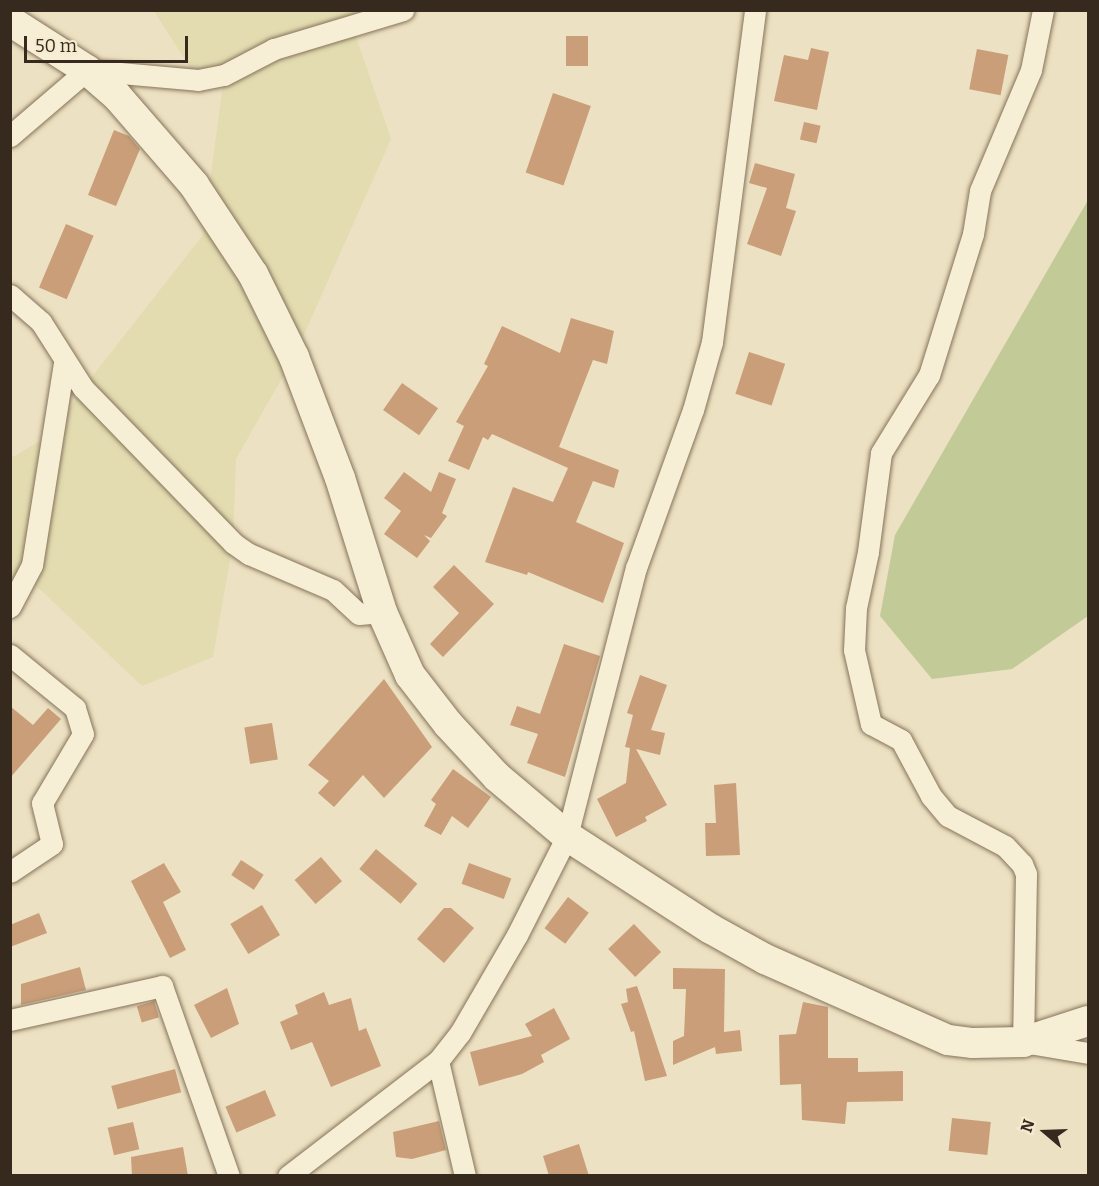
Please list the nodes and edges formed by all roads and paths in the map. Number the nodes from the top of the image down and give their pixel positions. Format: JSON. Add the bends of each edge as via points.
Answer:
{"nodes":[{"id":1,"x":403,"y":10,"type":"edge"},
{"id":2,"x":755,"y":10,"type":"edge"},
{"id":3,"x":1043,"y":10,"type":"edge"},
{"id":4,"x":10,"y":21,"type":"edge"},
{"id":5,"x":87,"y":70,"type":"junction"},
{"id":6,"x":10,"y":136,"type":"edge"},
{"id":7,"x":10,"y":295,"type":"edge"},
{"id":8,"x":64,"y":363,"type":"junction"},
{"id":9,"x":10,"y":608,"type":"edge"},
{"id":10,"x":382,"y":612,"type":"junction"},
{"id":11,"x":10,"y":655,"type":"edge"},
{"id":12,"x":567,"y":836,"type":"junction"},
{"id":13,"x":10,"y":872,"type":"edge"},
{"id":14,"x":10,"y":1020,"type":"edge"},
{"id":15,"x":1089,"y":1021,"type":"edge"},
{"id":16,"x":1023,"y":1042,"type":"junction"},
{"id":17,"x":1089,"y":1053,"type":"edge"},
{"id":18,"x":438,"y":1061,"type":"junction"},
{"id":19,"x":229,"y":1176,"type":"edge"},
{"id":20,"x":288,"y":1176,"type":"edge"},
{"id":21,"x":465,"y":1176,"type":"edge"}],
"edges":[{"from":1,"to":5,"type":"street","via":[[274,49],[224,75],[198,80]]},
{"from":2,"to":12,"type":"street","via":[[712,342],[693,410],[636,568]]},
{"from":3,"to":16,"type":"street","via":[[1031,70],[981,191],[973,234],[929,375],[881,453],[856,608],[854,650],[871,724],[901,740],[931,796],[948,816],[1005,846],[1022,864],[1026,874]]},
{"from":4,"to":5,"type":"street"},
{"from":5,"to":6,"type":"street"},
{"from":5,"to":10,"type":"street","via":[[117,96],[194,185],[253,274],[294,357],[332,456]]},
{"from":7,"to":8,"type":"street","via":[[40,322]]},
{"from":8,"to":9,"type":"street","via":[[32,565]]},
{"from":8,"to":10,"type":"street","via":[[82,388],[234,543],[249,554],[333,590],[359,614]]},
{"from":10,"to":12,"type":"street","via":[[410,675],[448,724],[497,777]]},
{"from":11,"to":13,"type":"street","via":[[75,708],[83,725],[83,734],[40,807],[52,844]]},
{"from":12,"to":16,"type":"street","via":[[711,929],[882,1012],[948,1040]]},
{"from":12,"to":18,"type":"street","via":[[518,935],[460,1033]]},
{"from":14,"to":19,"type":"street","via":[[162,986]]},
{"from":15,"to":16,"type":"street"},
{"from":16,"to":17,"type":"street"},
{"from":18,"to":20,"type":"street"},
{"from":18,"to":21,"type":"street"}]}
